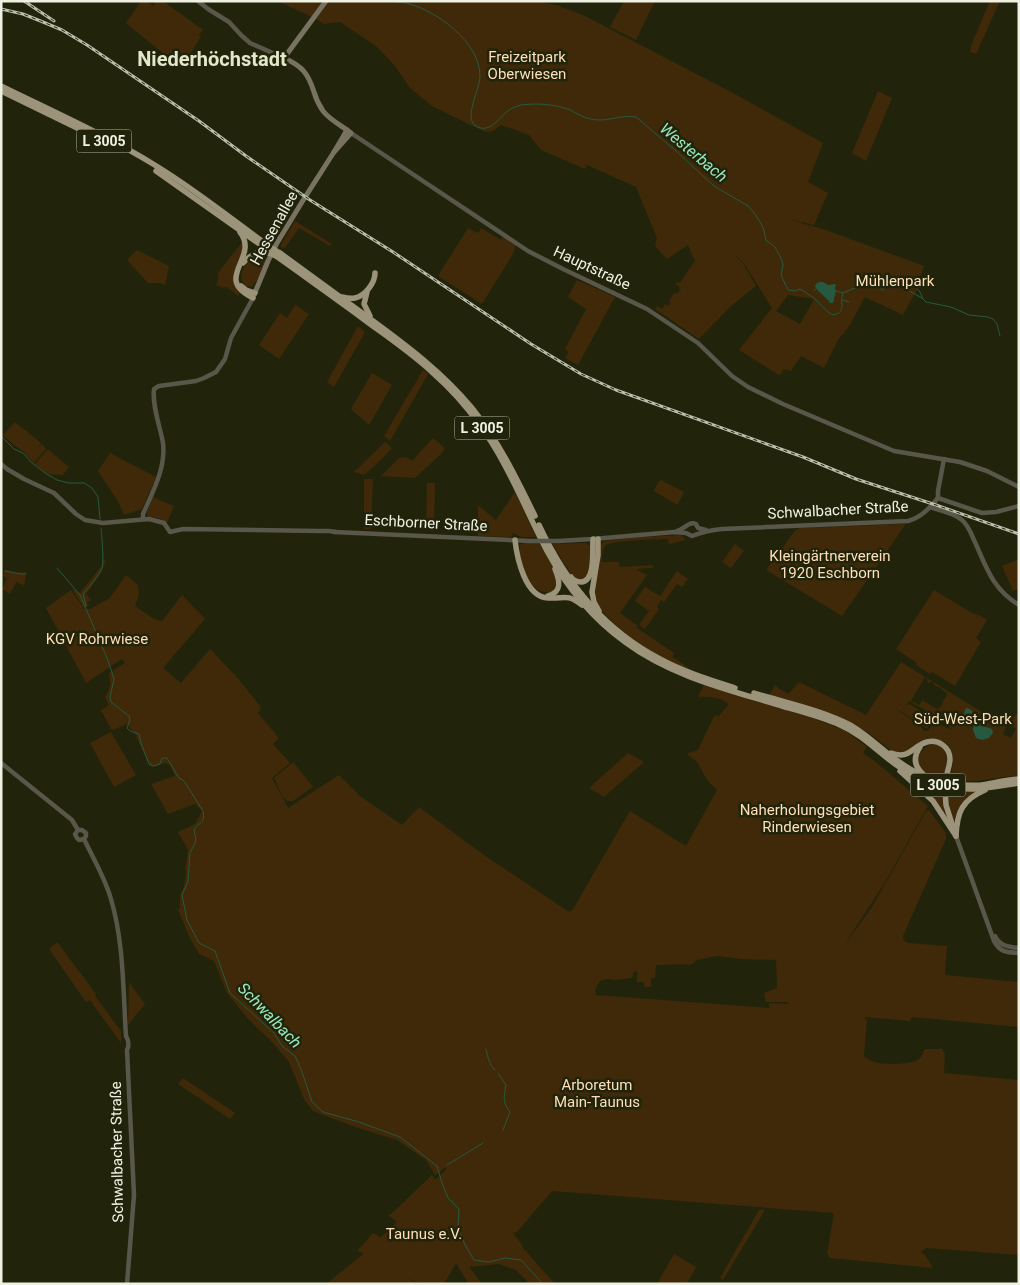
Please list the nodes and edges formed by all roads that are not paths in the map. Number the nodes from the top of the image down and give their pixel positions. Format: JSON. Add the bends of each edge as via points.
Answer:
{"nodes":[{"id":1,"x":198,"y":1,"type":"edge"},
{"id":2,"x":326,"y":1,"type":"edge"},
{"id":3,"x":284,"y":58,"type":"junction"},
{"id":4,"x":1,"y":86,"type":"edge"},
{"id":5,"x":1,"y":91,"type":"edge"},
{"id":6,"x":349,"y":131,"type":"junction"},
{"id":7,"x":236,"y":227,"type":"junction"},
{"id":8,"x":268,"y":250,"type":"junction"},
{"id":9,"x":277,"y":255,"type":"junction"},
{"id":10,"x":375,"y":273,"type":"dead end"},
{"id":11,"x":367,"y":290,"type":"junction"},
{"id":12,"x":254,"y":295,"type":"junction"},
{"id":13,"x":338,"y":295,"type":"junction"},
{"id":14,"x":376,"y":323,"type":"junction"},
{"id":15,"x":944,"y":459,"type":"junction"},
{"id":16,"x":1,"y":464,"type":"edge"},
{"id":17,"x":1019,"y":487,"type":"edge"},
{"id":18,"x":938,"y":498,"type":"junction"},
{"id":19,"x":1019,"y":506,"type":"edge"},
{"id":20,"x":930,"y":507,"type":"junction"},
{"id":21,"x":143,"y":519,"type":"junction"},
{"id":22,"x":686,"y":530,"type":"junction"},
{"id":23,"x":698,"y":531,"type":"junction"},
{"id":24,"x":596,"y":539,"type":"junction"},
{"id":25,"x":516,"y":540,"type":"junction"},
{"id":26,"x":549,"y":554,"type":"junction"},
{"id":27,"x":562,"y":567,"type":"junction"},
{"id":28,"x":537,"y":594,"type":"junction"},
{"id":29,"x":1019,"y":605,"type":"edge"},
{"id":30,"x":591,"y":612,"type":"junction"},
{"id":31,"x":604,"y":620,"type":"junction"},
{"id":32,"x":921,"y":745,"type":"junction"},
{"id":33,"x":884,"y":749,"type":"junction"},
{"id":34,"x":890,"y":760,"type":"junction"},
{"id":35,"x":1,"y":763,"type":"edge"},
{"id":36,"x":928,"y":778,"type":"junction"},
{"id":37,"x":946,"y":778,"type":"dead end"},
{"id":38,"x":1019,"y":779,"type":"edge"},
{"id":39,"x":1019,"y":783,"type":"edge"},
{"id":40,"x":992,"y":787,"type":"junction"},
{"id":41,"x":945,"y":789,"type":"dead end"},
{"id":42,"x":956,"y":836,"type":"junction"},
{"id":43,"x":989,"y":924,"type":"junction"},
{"id":44,"x":1019,"y":948,"type":"edge"},
{"id":45,"x":1019,"y":953,"type":"edge"},
{"id":46,"x":127,"y":1284,"type":"edge"}],
"edges":[{"from":1,"to":3,"type":"street","name":"Hauptstraße","via":[[229,22],[250,43]]},
{"from":2,"to":3,"type":"main road"},
{"from":3,"to":6,"type":"main road","name":"Hauptstraße","via":[[305,71],[322,110]]},
{"from":4,"to":8,"type":"highway","number":"L 3005","via":[[142,158],[187,187]]},
{"from":5,"to":7,"type":"highway","number":"L 3005","via":[[122,150]]},
{"from":6,"to":12,"type":"main road","name":"Hessenallee","via":[[277,243]]},
{"from":6,"to":15,"type":"street","name":"Hauptstraße","via":[[528,251],[648,309],[698,343],[748,387],[894,451]]},
{"from":7,"to":8,"type":"highway","number":"L 3005"},
{"from":7,"to":12,"type":"highway","via":[[246,248],[236,281],[241,290]]},
{"from":8,"to":9,"type":"highway","number":"L 3005","bridge":true},
{"from":8,"to":12,"type":"highway","via":[[251,256],[242,264],[238,275],[242,286]]},
{"from":9,"to":13,"type":"highway","number":"L 3005"},
{"from":9,"to":26,"type":"highway","number":"L 3005","via":[[409,353],[452,392],[497,452]]},
{"from":10,"to":11,"type":"highway"},
{"from":11,"to":13,"type":"highway","via":[[355,298]]},
{"from":11,"to":14,"type":"highway","via":[[364,304]]},
{"from":12,"to":21,"type":"street","name":"Hessenallee","via":[[231,338],[220,368],[204,378],[155,388],[164,461]]},
{"from":13,"to":14,"type":"highway","number":"L 3005"},
{"from":14,"to":27,"type":"highway","number":"L 3005","via":[[437,371],[473,409],[506,458]]},
{"from":15,"to":17,"type":"street","name":"Hauptstraße","via":[[973,466]]},
{"from":15,"to":18,"type":"street"},
{"from":16,"to":21,"type":"street","via":[[54,493],[85,520],[103,523]]},
{"from":18,"to":19,"type":"street","via":[[982,513]]},
{"from":18,"to":20,"type":"street","name":"Schwalbacher Straße"},
{"from":20,"to":23,"type":"street","name":"Schwalbacher Straße","via":[[908,521]]},
{"from":20,"to":29,"type":"street","via":[[958,517],[967,525],[998,588]]},
{"from":21,"to":25,"type":"street","name":"Eschborner Straße","via":[[164,523],[170,532],[179,529],[320,531]]},
{"from":22,"to":23,"type":"street","name":"Schwalbacher Straße","via":[[692,536]]},
{"from":22,"to":23,"type":"street","name":"Schwalbacher Straße","via":[[688,524],[693,523]]},
{"from":22,"to":24,"type":"street","name":"Schwalbacher Straße"},
{"from":24,"to":25,"type":"street","name":"Schwalbacher Straße","bridge":true},
{"from":24,"to":27,"type":"highway","via":[[587,579],[576,582]]},
{"from":24,"to":31,"type":"highway","via":[[598,555],[592,592]]},
{"from":25,"to":28,"type":"highway","via":[[524,577]]},
{"from":26,"to":28,"type":"highway","via":[[559,586],[550,596]]},
{"from":26,"to":30,"type":"highway","number":"L 3005","via":[[571,589]]},
{"from":27,"to":31,"type":"highway","number":"L 3005","via":[[576,589]]},
{"from":28,"to":30,"type":"highway","via":[[548,598],[569,597]]},
{"from":30,"to":34,"type":"highway","number":"L 3005","via":[[624,642],[650,659],[708,683],[831,721],[860,736]]},
{"from":31,"to":33,"type":"highway","number":"L 3005","via":[[642,649],[667,663],[716,682],[832,717],[857,729]]},
{"from":32,"to":33,"type":"highway","via":[[908,754],[899,755]]},
{"from":32,"to":36,"type":"highway","via":[[916,764]]},
{"from":32,"to":37,"type":"highway","via":[[934,741],[946,748],[950,759]]},
{"from":33,"to":36,"type":"highway","number":"L 3005","via":[[908,768]]},
{"from":34,"to":40,"type":"highway","number":"L 3005","via":[[916,777],[943,786],[967,789]]},
{"from":34,"to":42,"type":"highway","via":[[933,801]]},
{"from":35,"to":46,"type":"street","name":"Schwalbacher Straße","via":[[72,820],[78,830],[86,833],[84,839],[114,910],[122,962],[134,1195]]},
{"from":36,"to":38,"type":"highway","number":"L 3005","via":[[967,785]]},
{"from":39,"to":40,"type":"highway","number":"L 3005"},
{"from":40,"to":42,"type":"highway","via":[[971,797],[962,807]]},
{"from":41,"to":42,"type":"highway","via":[[946,805]]},
{"from":42,"to":43,"type":"street"},
{"from":43,"to":44,"type":"street","via":[[1000,943]]},
{"from":43,"to":45,"type":"street","via":[[992,938],[1000,949]]}]}
